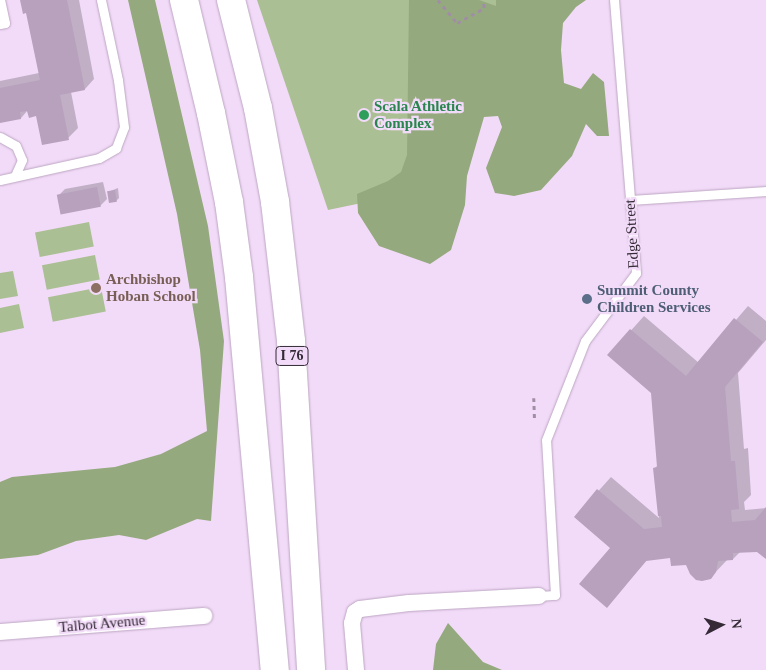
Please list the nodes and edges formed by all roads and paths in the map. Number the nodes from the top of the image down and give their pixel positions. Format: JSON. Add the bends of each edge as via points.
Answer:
{"nodes":[{"id":1,"x":0,"y":0,"type":"edge"},
{"id":2,"x":101,"y":0,"type":"edge"},
{"id":3,"x":184,"y":0,"type":"edge"},
{"id":4,"x":232,"y":0,"type":"edge"},
{"id":5,"x":438,"y":0,"type":"edge"},
{"id":6,"x":483,"y":0,"type":"edge"},
{"id":7,"x":614,"y":0,"type":"edge"},
{"id":8,"x":0,"y":24,"type":"edge"},
{"id":9,"x":0,"y":138,"type":"edge"},
{"id":10,"x":15,"y":176,"type":"junction"},
{"id":11,"x":0,"y":180,"type":"edge"},
{"id":12,"x":766,"y":190,"type":"edge"},
{"id":13,"x":631,"y":200,"type":"junction"},
{"id":14,"x":534,"y":398,"type":"dead end"},
{"id":15,"x":535,"y":421,"type":"dead end"},
{"id":16,"x":261,"y":514,"type":"junction"},
{"id":17,"x":547,"y":596,"type":"joint"},
{"id":18,"x":306,"y":607,"type":"junction"},
{"id":19,"x":204,"y":616,"type":"dead end"},
{"id":20,"x":0,"y":632,"type":"edge"},
{"id":21,"x":262,"y":670,"type":"edge"},
{"id":22,"x":275,"y":670,"type":"edge"},
{"id":23,"x":311,"y":670,"type":"edge"},
{"id":24,"x":316,"y":670,"type":"edge"},
{"id":25,"x":356,"y":670,"type":"edge"}],
"edges":[{"from":1,"to":8,"type":"lane","via":[[5,24]]},
{"from":2,"to":10,"type":"lane","via":[[124,127],[116,148],[99,158]]},
{"from":3,"to":16,"type":"highway","via":[[229,202]]},
{"from":4,"to":18,"type":"highway","number":"I 76","via":[[258,108],[275,202],[291,341]]},
{"from":5,"to":6,"type":"path","via":[[457,22],[484,8]]},
{"from":7,"to":13,"type":"lane","name":"Edge Street"},
{"from":9,"to":10,"type":"lane","via":[[16,146],[22,160]]},
{"from":10,"to":11,"type":"lane"},
{"from":12,"to":13,"type":"lane"},
{"from":13,"to":17,"type":"lane","name":"Edge Street","via":[[636,273],[585,341],[546,440]]},
{"from":14,"to":15,"type":"path"},
{"from":16,"to":21,"type":"highway"},
{"from":16,"to":22,"type":"highway"},
{"from":17,"to":25,"type":"street","via":[[366,606],[356,612],[352,623]]},
{"from":18,"to":23,"type":"highway","number":"I 76"},
{"from":18,"to":24,"type":"highway"},
{"from":19,"to":20,"type":"street","name":"Talbot Avenue"}]}
